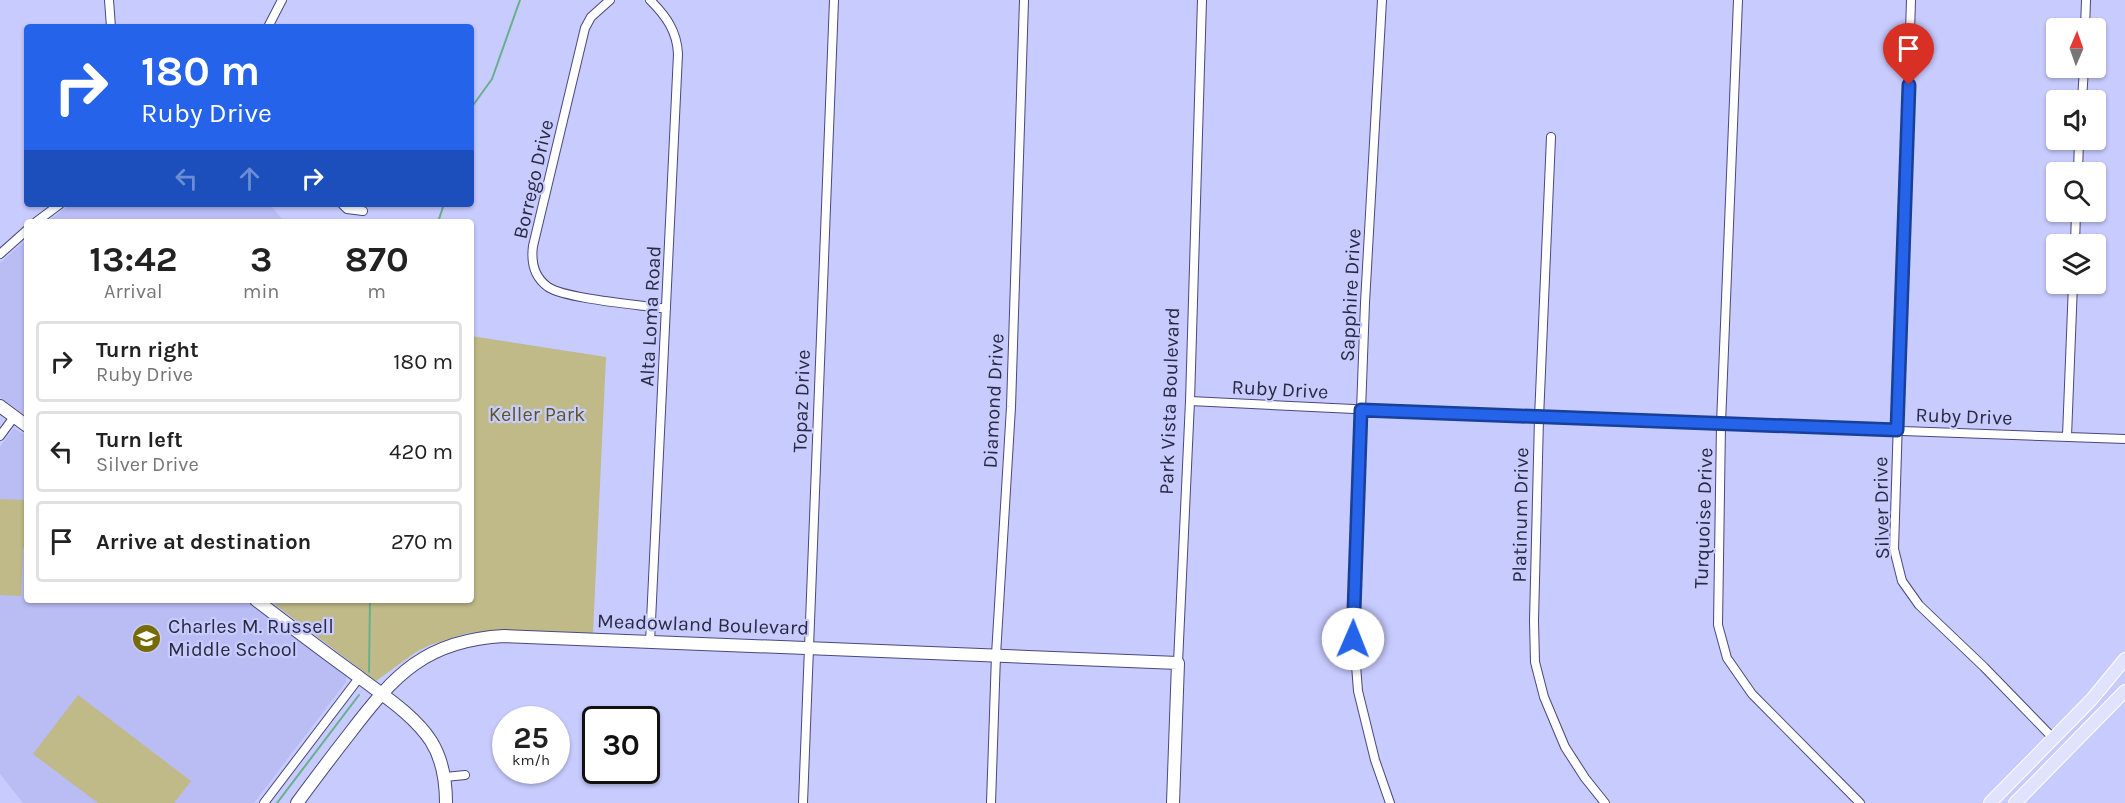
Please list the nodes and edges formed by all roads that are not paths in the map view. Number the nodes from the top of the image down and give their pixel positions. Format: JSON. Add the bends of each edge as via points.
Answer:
{"nodes":[{"id":1,"x":109,"y":0,"type":"edge"},
{"id":2,"x":282,"y":0,"type":"edge"},
{"id":3,"x":610,"y":0,"type":"edge"},
{"id":4,"x":650,"y":0,"type":"edge"},
{"id":5,"x":834,"y":0,"type":"edge"},
{"id":6,"x":1024,"y":0,"type":"edge"},
{"id":7,"x":1202,"y":0,"type":"edge"},
{"id":8,"x":1382,"y":0,"type":"edge"},
{"id":9,"x":1738,"y":0,"type":"edge"},
{"id":10,"x":1911,"y":0,"type":"edge"},
{"id":11,"x":2086,"y":0,"type":"edge"},
{"id":12,"x":2085,"y":18,"type":"edge"},
{"id":13,"x":111,"y":24,"type":"edge"},
{"id":14,"x":270,"y":24,"type":"edge"},
{"id":15,"x":1551,"y":137,"type":"dead end"},
{"id":16,"x":56,"y":207,"type":"edge"},
{"id":17,"x":345,"y":207,"type":"edge"},
{"id":18,"x":363,"y":211,"type":"dead end"},
{"id":19,"x":40,"y":219,"type":"edge"},
{"id":20,"x":24,"y":232,"type":"edge"},
{"id":21,"x":1,"y":249,"type":"edge"},
{"id":22,"x":2073,"y":294,"type":"edge"},
{"id":23,"x":666,"y":309,"type":"junction"},
{"id":24,"x":1190,"y":401,"type":"junction"},
{"id":25,"x":0,"y":406,"type":"edge"},
{"id":26,"x":1361,"y":410,"type":"junction"},
{"id":27,"x":14,"y":417,"type":"junction"},
{"id":28,"x":1539,"y":418,"type":"junction"},
{"id":29,"x":24,"y":424,"type":"edge"},
{"id":30,"x":1721,"y":424,"type":"junction"},
{"id":31,"x":1897,"y":430,"type":"junction"},
{"id":32,"x":0,"y":436,"type":"edge"},
{"id":33,"x":2067,"y":436,"type":"junction"},
{"id":34,"x":2125,"y":439,"type":"edge"},
{"id":35,"x":260,"y":603,"type":"edge"},
{"id":36,"x":650,"y":642,"type":"junction"},
{"id":37,"x":809,"y":648,"type":"junction"},
{"id":38,"x":996,"y":655,"type":"junction"},
{"id":39,"x":2125,"y":659,"type":"edge"},
{"id":40,"x":1178,"y":663,"type":"junction"},
{"id":41,"x":359,"y":678,"type":"junction"},
{"id":42,"x":2125,"y":691,"type":"edge"},
{"id":43,"x":380,"y":693,"type":"junction"},
{"id":44,"x":2077,"y":714,"type":"junction"},
{"id":45,"x":2053,"y":738,"type":"junction"},
{"id":46,"x":2069,"y":749,"type":"junction"},
{"id":47,"x":465,"y":774,"type":"dead end"},
{"id":48,"x":445,"y":777,"type":"junction"},
{"id":49,"x":264,"y":803,"type":"edge"},
{"id":50,"x":297,"y":803,"type":"edge"},
{"id":51,"x":446,"y":803,"type":"edge"},
{"id":52,"x":803,"y":803,"type":"edge"},
{"id":53,"x":991,"y":803,"type":"edge"},
{"id":54,"x":1173,"y":803,"type":"edge"},
{"id":55,"x":1390,"y":803,"type":"edge"},
{"id":56,"x":1605,"y":803,"type":"edge"},
{"id":57,"x":1860,"y":803,"type":"edge"},
{"id":58,"x":1990,"y":803,"type":"edge"},
{"id":59,"x":2015,"y":803,"type":"edge"}],
"edges":[{"from":1,"to":13,"type":"street"},
{"from":2,"to":14,"type":"street"},
{"from":3,"to":23,"type":"street","name":"Borrego Drive","via":[[585,28],[533,246],[533,263],[542,282],[558,292]]},
{"from":4,"to":23,"type":"street","name":"Alta Loma Road","via":[[671,26],[678,44]]},
{"from":5,"to":37,"type":"street","name":"Topaz Drive"},
{"from":6,"to":38,"type":"street","name":"Diamond Drive","via":[[1011,407]]},
{"from":7,"to":24,"type":"street","name":"Park Vista Boulevard"},
{"from":8,"to":26,"type":"street","name":"Sapphire Drive"},
{"from":9,"to":30,"type":"street","name":"Turquoise Drive"},
{"from":10,"to":31,"type":"street","name":"Silver Drive"},
{"from":11,"to":12,"type":"street"},
{"from":15,"to":28,"type":"street","name":"Platinum Drive"},
{"from":16,"to":19,"type":"street"},
{"from":17,"to":18,"type":"street"},
{"from":20,"to":21,"type":"street"},
{"from":22,"to":33,"type":"street"},
{"from":23,"to":36,"type":"street","name":"Alta Loma Road"},
{"from":24,"to":26,"type":"street","name":"Ruby Drive"},
{"from":24,"to":40,"type":"street","name":"Park Vista Boulevard"},
{"from":25,"to":27,"type":"street"},
{"from":26,"to":28,"type":"street","name":"Ruby Drive"},
{"from":26,"to":55,"type":"street","name":"Sapphire Drive","via":[[1353,651],[1364,715]]},
{"from":27,"to":29,"type":"street"},
{"from":27,"to":32,"type":"street"},
{"from":28,"to":30,"type":"street","name":"Ruby Drive"},
{"from":28,"to":56,"type":"street","name":"Platinum Drive","via":[[1534,621],[1537,673],[1565,747]]},
{"from":30,"to":31,"type":"street","name":"Ruby Drive"},
{"from":30,"to":57,"type":"street","name":"Turquoise Drive","via":[[1718,625],[1727,658],[1752,694]]},
{"from":31,"to":33,"type":"street","name":"Ruby Drive"},
{"from":31,"to":45,"type":"street","name":"Silver Drive","via":[[1894,549],[1902,581],[1919,605]]},
{"from":33,"to":34,"type":"street","name":"Ruby Drive"},
{"from":35,"to":41,"type":"street"},
{"from":36,"to":37,"type":"street","name":"Meadowland Boulevard"},
{"from":36,"to":43,"type":"street","name":"Meadowland Boulevard","via":[[504,636],[468,640],[415,663]]},
{"from":37,"to":38,"type":"street","name":"Meadowland Boulevard"},
{"from":37,"to":52,"type":"street","name":"Topaz Drive"},
{"from":38,"to":40,"type":"street","name":"Meadowland Boulevard"},
{"from":38,"to":53,"type":"street","name":"Diamond Drive"},
{"from":39,"to":44,"type":"main road"},
{"from":40,"to":54,"type":"street","name":"Park Vista Boulevard"},
{"from":41,"to":43,"type":"street"},
{"from":41,"to":49,"type":"street"},
{"from":42,"to":46,"type":"main road"},
{"from":43,"to":48,"type":"street","via":[[430,740]]},
{"from":43,"to":50,"type":"street","name":"Meadowland Boulevard"},
{"from":44,"to":45,"type":"main road"},
{"from":44,"to":46,"type":"main road"},
{"from":45,"to":58,"type":"main road"},
{"from":46,"to":59,"type":"main road"},
{"from":47,"to":48,"type":"street"},
{"from":48,"to":51,"type":"street"}]}
